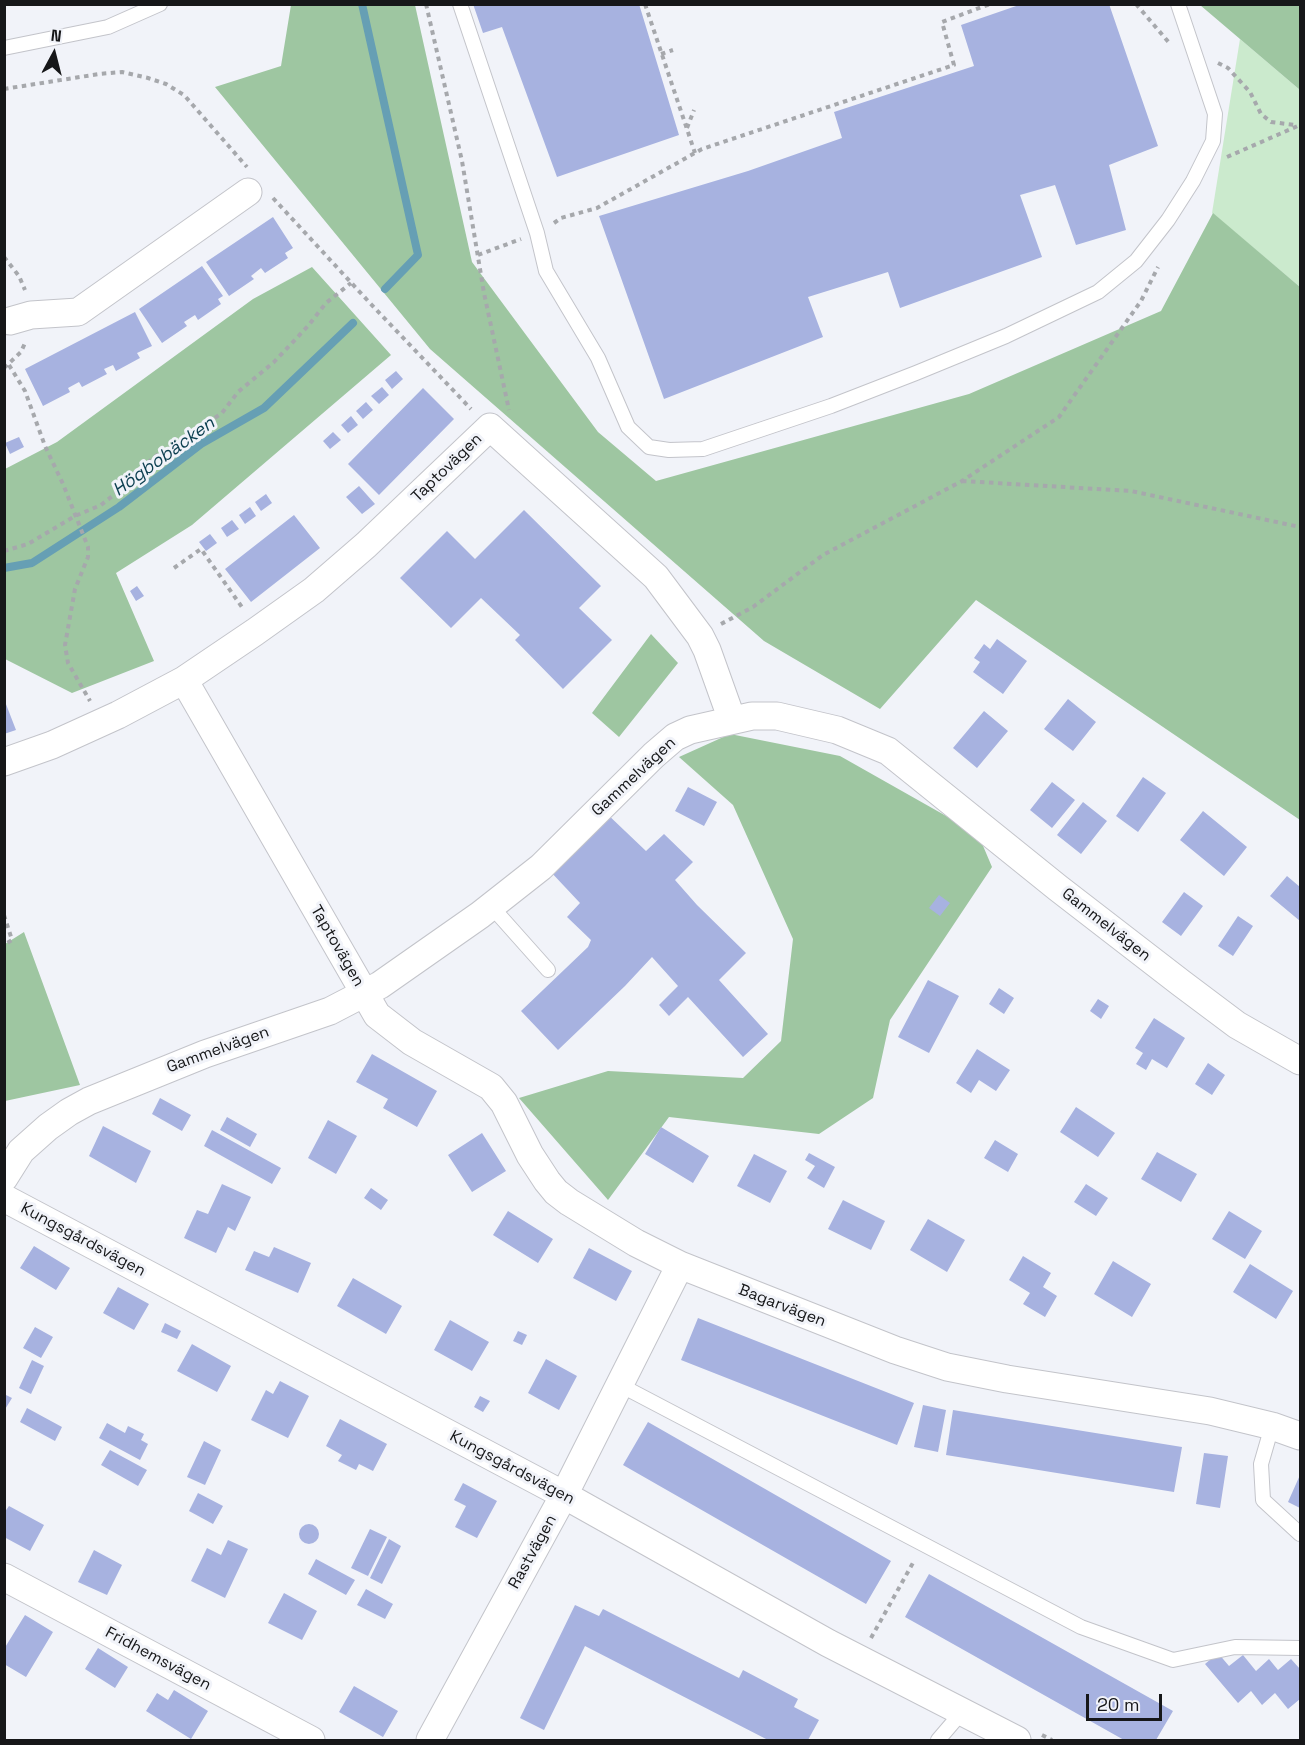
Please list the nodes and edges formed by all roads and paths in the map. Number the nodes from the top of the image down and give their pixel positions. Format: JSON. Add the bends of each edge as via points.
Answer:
{"nodes":[{"id":1,"x":160,"y":4,"type":"edge"},
{"id":2,"x":426,"y":4,"type":"edge"},
{"id":3,"x":460,"y":4,"type":"edge"},
{"id":4,"x":645,"y":4,"type":"edge"},
{"id":5,"x":990,"y":4,"type":"edge"},
{"id":6,"x":1178,"y":4,"type":"edge"},
{"id":7,"x":4,"y":48,"type":"edge"},
{"id":8,"x":674,"y":50,"type":"dead end"},
{"id":9,"x":661,"y":54,"type":"junction"},
{"id":10,"x":4,"y":89,"type":"edge"},
{"id":11,"x":694,"y":110,"type":"dead end"},
{"id":12,"x":1300,"y":125,"type":"edge"},
{"id":13,"x":687,"y":128,"type":"junction"},
{"id":14,"x":695,"y":153,"type":"junction"},
{"id":15,"x":1226,"y":157,"type":"dead end"},
{"id":16,"x":256,"y":185,"type":"junction"},
{"id":17,"x":537,"y":233,"type":"junction"},
{"id":18,"x":478,"y":255,"type":"junction"},
{"id":19,"x":1161,"y":262,"type":"dead end"},
{"id":20,"x":351,"y":283,"type":"junction"},
{"id":21,"x":6,"y":320,"type":"edge"},
{"id":22,"x":4,"y":368,"type":"edge"},
{"id":23,"x":490,"y":428,"type":"junction"},
{"id":24,"x":511,"y":448,"type":"junction"},
{"id":25,"x":962,"y":481,"type":"junction"},
{"id":26,"x":75,"y":516,"type":"junction"},
{"id":27,"x":1300,"y":527,"type":"edge"},
{"id":28,"x":4,"y":551,"type":"edge"},
{"id":29,"x":174,"y":568,"type":"dead end"},
{"id":30,"x":259,"y":630,"type":"junction"},
{"id":31,"x":700,"y":636,"type":"junction"},
{"id":32,"x":183,"y":680,"type":"junction"},
{"id":33,"x":732,"y":720,"type":"junction"},
{"id":34,"x":99,"y":723,"type":"junction"},
{"id":35,"x":4,"y":762,"type":"edge"},
{"id":36,"x":491,"y":906,"type":"junction"},
{"id":37,"x":4,"y":915,"type":"edge"},
{"id":38,"x":4,"y":945,"type":"edge"},
{"id":39,"x":548,"y":970,"type":"dead end"},
{"id":40,"x":365,"y":994,"type":"junction"},
{"id":41,"x":1300,"y":1061,"type":"edge"},
{"id":42,"x":4,"y":1178,"type":"edge"},
{"id":43,"x":4,"y":1198,"type":"edge"},
{"id":44,"x":680,"y":1265,"type":"junction"},
{"id":45,"x":620,"y":1385,"type":"junction"},
{"id":46,"x":1272,"y":1426,"type":"junction"},
{"id":47,"x":1300,"y":1436,"type":"edge"},
{"id":48,"x":564,"y":1496,"type":"junction"},
{"id":49,"x":1300,"y":1534,"type":"edge"},
{"id":50,"x":923,"y":1544,"type":"junction"},
{"id":51,"x":4,"y":1577,"type":"edge"},
{"id":52,"x":868,"y":1643,"type":"dead end"},
{"id":53,"x":1300,"y":1648,"type":"edge"},
{"id":54,"x":962,"y":1712,"type":"junction"},
{"id":55,"x":311,"y":1740,"type":"edge"},
{"id":56,"x":430,"y":1740,"type":"edge"},
{"id":57,"x":938,"y":1740,"type":"edge"},
{"id":58,"x":1017,"y":1740,"type":"edge"}],
"edges":[{"from":1,"to":7,"type":"lane","via":[[108,27]]},
{"from":2,"to":18,"type":"path","via":[[462,161]]},
{"from":3,"to":17,"type":"lane"},
{"from":4,"to":9,"type":"path"},
{"from":5,"to":14,"type":"path","via":[[942,22],[954,65]]},
{"from":6,"to":17,"type":"lane","via":[[1215,114],[1213,141],[1193,182],[1136,261],[1098,292],[1078,302],[916,374],[831,406],[703,448],[649,447],[628,427],[598,358],[546,271]]},
{"from":8,"to":9,"type":"path"},
{"from":9,"to":13,"type":"path"},
{"from":10,"to":16,"type":"path","via":[[122,72],[166,84],[184,95]]},
{"from":11,"to":13,"type":"path"},
{"from":12,"to":15,"type":"path"},
{"from":13,"to":14,"type":"path"},
{"from":14,"to":17,"type":"path","via":[[597,208],[561,218]]},
{"from":16,"to":20,"type":"path"},
{"from":16,"to":21,"type":"street","via":[[78,312]]},
{"from":17,"to":18,"type":"path"},
{"from":18,"to":24,"type":"path","via":[[515,434]]},
{"from":19,"to":25,"type":"path","via":[[1141,301],[1059,417]]},
{"from":20,"to":23,"type":"path"},
{"from":20,"to":26,"type":"path","via":[[326,303],[222,413],[161,452],[101,505]]},
{"from":22,"to":26,"type":"path","via":[[9,365],[25,391]]},
{"from":23,"to":24,"type":"street","name":"Taptovägen"},
{"from":23,"to":30,"type":"street","name":"Taptovägen","via":[[366,545]]},
{"from":24,"to":31,"type":"street","name":"Taptovägen","via":[[656,577]]},
{"from":25,"to":27,"type":"path","via":[[1131,491]]},
{"from":25,"to":31,"type":"path","via":[[823,555],[753,607]]},
{"from":26,"to":28,"type":"path","via":[[28,544]]},
{"from":26,"to":34,"type":"path","via":[[88,557],[75,589],[65,645],[68,663],[87,693]]},
{"from":29,"to":30,"type":"path","via":[[201,549]]},
{"from":30,"to":32,"type":"street","name":"Taptovägen"},
{"from":31,"to":33,"type":"street","name":"Taptovägen"},
{"from":32,"to":34,"type":"street","name":"Taptovägen"},
{"from":32,"to":40,"type":"street","name":"Taptovägen"},
{"from":33,"to":36,"type":"street","name":"Gammelvägen","via":[[675,737],[541,867]]},
{"from":33,"to":41,"type":"street","name":"Gammelvägen","via":[[777,716],[837,730],[888,751],[1181,983],[1237,1025]]},
{"from":34,"to":35,"type":"street","name":"Taptovägen"},
{"from":36,"to":39,"type":"lane"},
{"from":36,"to":40,"type":"street","name":"Gammelvägen"},
{"from":37,"to":38,"type":"path","via":[[12,940]]},
{"from":40,"to":42,"type":"street","name":"Gammelvägen","via":[[330,1011],[205,1054],[89,1101],[48,1126],[21,1151]]},
{"from":40,"to":44,"type":"street","name":"Bagarvägen","via":[[377,1015],[390,1026],[491,1087],[556,1192],[594,1218]]},
{"from":43,"to":48,"type":"street","name":"Kungsgårdsvägen"},
{"from":44,"to":45,"type":"street","name":"Rastvägen"},
{"from":44,"to":46,"type":"street","name":"Bagarvägen","via":[[947,1367],[1210,1411]]},
{"from":45,"to":48,"type":"street","name":"Rastvägen"},
{"from":45,"to":50,"type":"lane"},
{"from":46,"to":47,"type":"street","name":"Bagarvägen"},
{"from":46,"to":49,"type":"lane","via":[[1261,1464],[1263,1500]]},
{"from":48,"to":54,"type":"street","name":"Kungsgårdsvägen","via":[[828,1643]]},
{"from":48,"to":56,"type":"street","name":"Rastvägen"},
{"from":50,"to":52,"type":"path"},
{"from":50,"to":53,"type":"lane","via":[[1081,1627],[1173,1660],[1235,1647]]},
{"from":51,"to":55,"type":"street","name":"Fridhemsvägen"},
{"from":54,"to":57,"type":"lane"},
{"from":54,"to":58,"type":"street","name":"Kungsgårdsvägen"}]}
